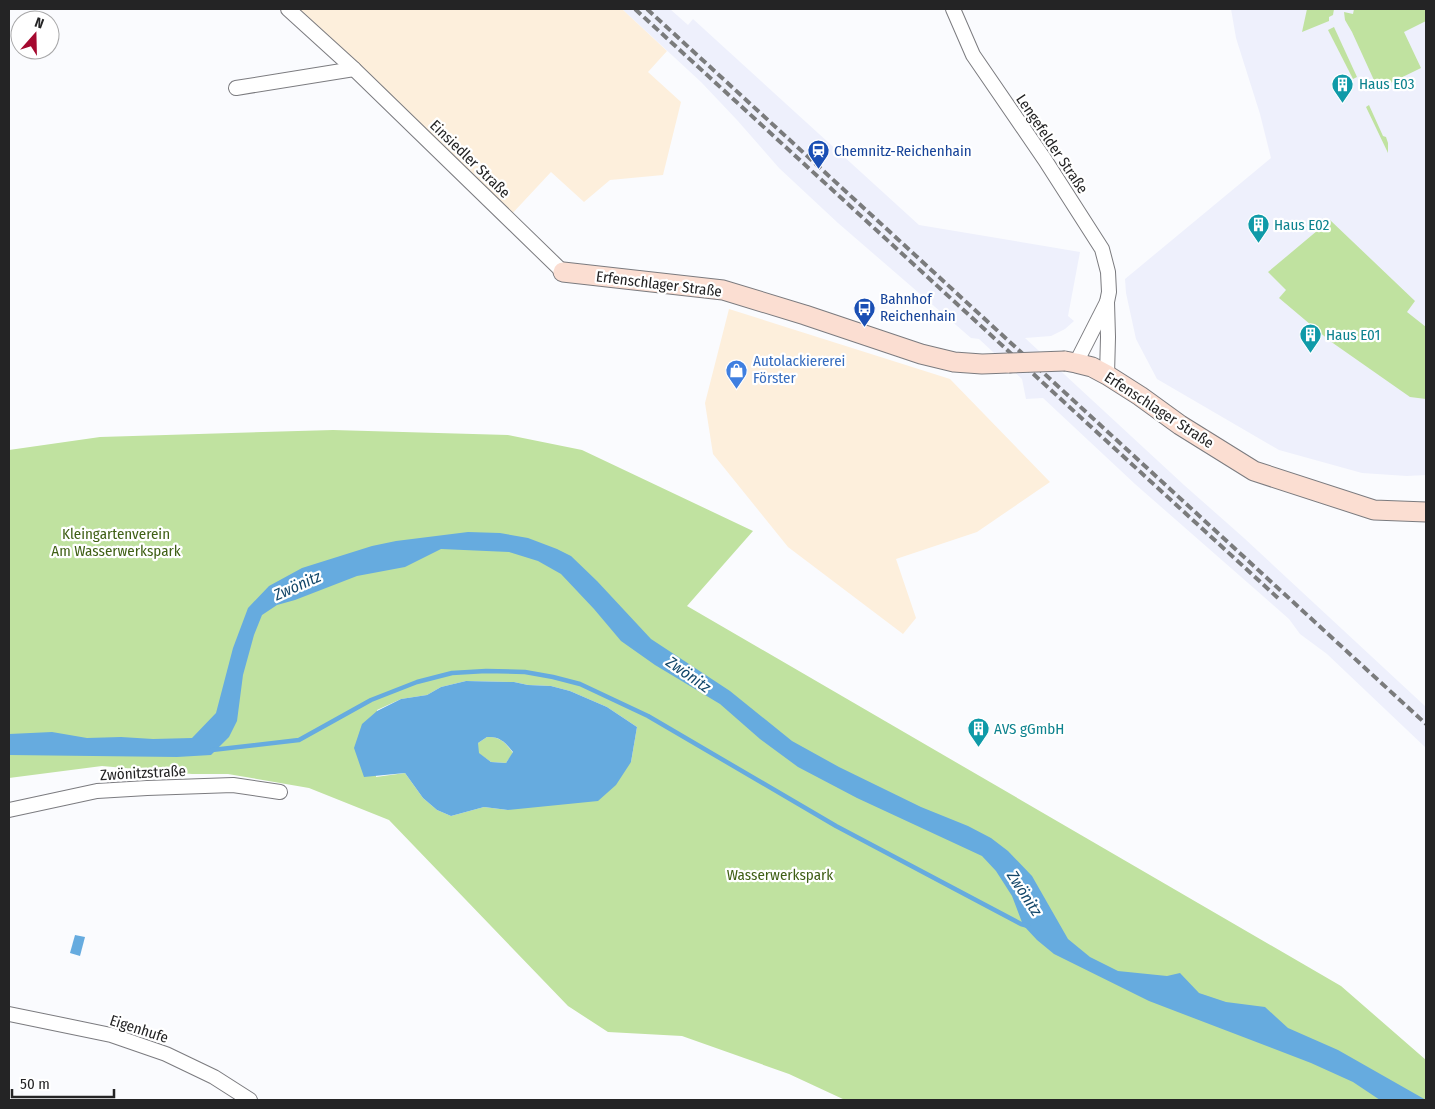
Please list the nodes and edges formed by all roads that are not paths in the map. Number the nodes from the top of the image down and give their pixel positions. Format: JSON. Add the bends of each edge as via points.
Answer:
{"nodes":[{"id":1,"x":288,"y":9,"type":"edge"},
{"id":2,"x":953,"y":9,"type":"edge"},
{"id":3,"x":354,"y":69,"type":"junction"},
{"id":4,"x":236,"y":88,"type":"dead end"},
{"id":5,"x":563,"y":272,"type":"joint"},
{"id":6,"x":1106,"y":302,"type":"junction"},
{"id":7,"x":1070,"y":362,"type":"junction"},
{"id":8,"x":1106,"y":375,"type":"junction"},
{"id":9,"x":1426,"y":512,"type":"edge"},
{"id":10,"x":280,"y":792,"type":"dead end"},
{"id":11,"x":9,"y":810,"type":"edge"},
{"id":12,"x":9,"y":1014,"type":"edge"},
{"id":13,"x":250,"y":1100,"type":"edge"}],
"edges":[{"from":1,"to":3,"type":"street","name":"Einsiedler Straße"},
{"from":2,"to":6,"type":"street","name":"Lengefelder Straße","via":[[973,55],[1102,249],[1108,272]]},
{"from":3,"to":4,"type":"street"},
{"from":3,"to":5,"type":"street","name":"Einsiedler Straße"},
{"from":5,"to":7,"type":"main road","name":"Erfenschlager Straße","bridge":true,"via":[[723,290],[954,362]]},
{"from":6,"to":7,"type":"street","name":"Lengefelder Straße"},
{"from":6,"to":8,"type":"street","name":"Lengefelder Straße"},
{"from":7,"to":8,"type":"main road","name":"Erfenschlager Straße","via":[[1092,367]]},
{"from":8,"to":9,"type":"main road","name":"Erfenschlager Straße","via":[[1254,471],[1374,510]]},
{"from":10,"to":11,"type":"street","name":"Zwönitzstraße","via":[[233,785],[147,788],[97,792]]},
{"from":12,"to":13,"type":"street","name":"Eigenhufe","via":[[111,1035],[166,1054],[214,1077]]}]}
